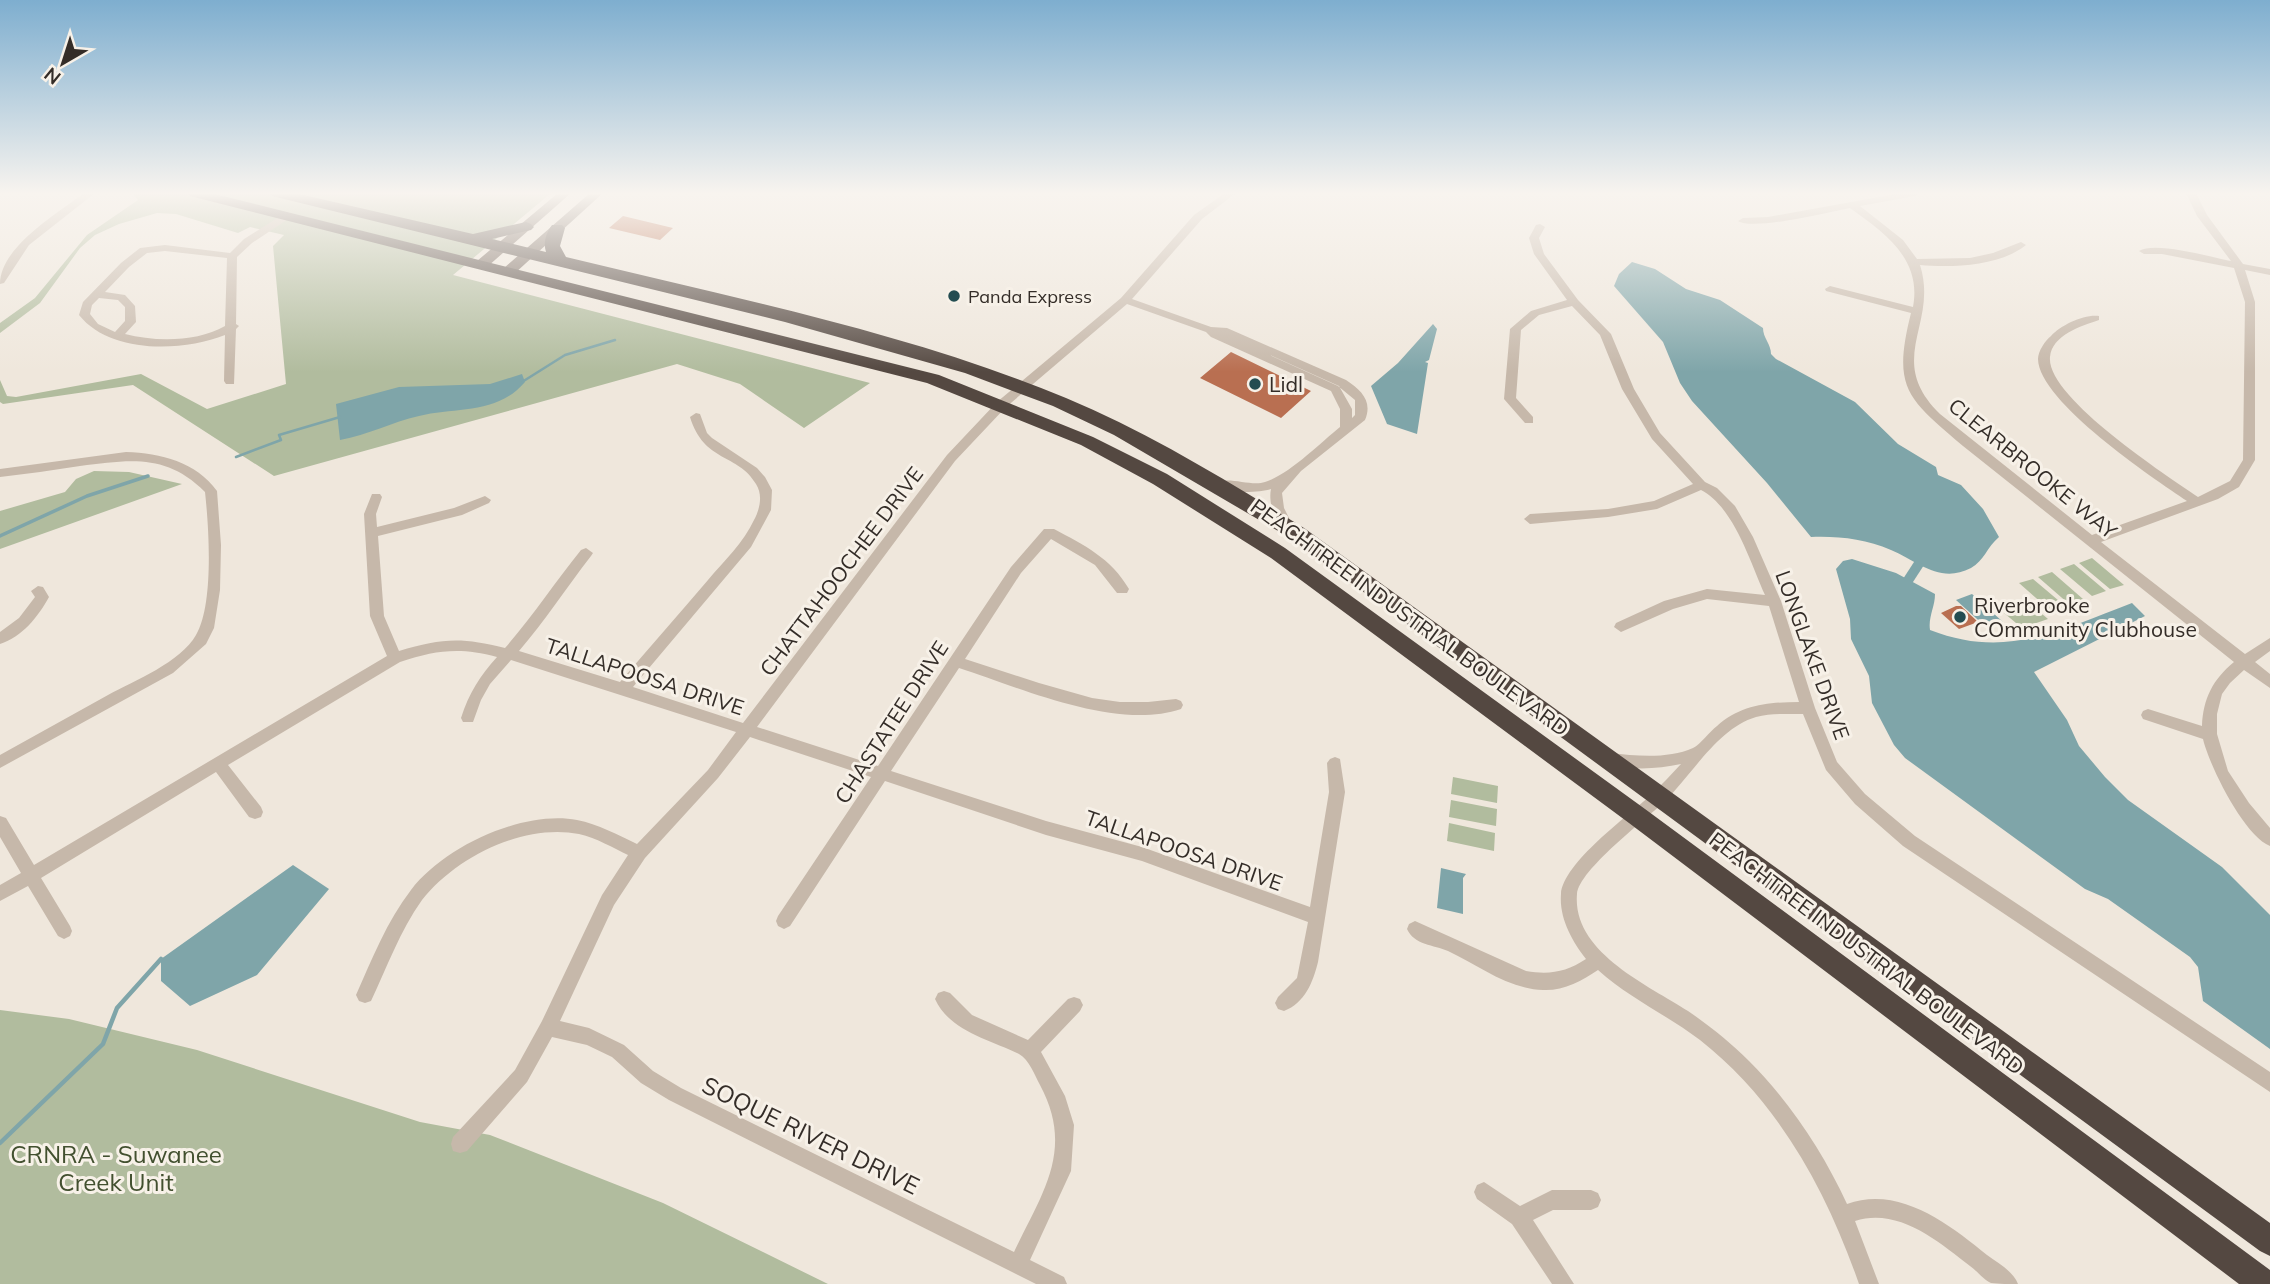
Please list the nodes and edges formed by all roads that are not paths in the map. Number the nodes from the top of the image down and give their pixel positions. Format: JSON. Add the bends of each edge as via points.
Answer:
{"nodes":[{"id":1,"x":18,"y":253,"type":"edge"},
{"id":2,"x":140,"y":253,"type":"edge"},
{"id":3,"x":206,"y":253,"type":"edge"},
{"id":4,"x":235,"y":253,"type":"edge"},
{"id":5,"x":438,"y":253,"type":"edge"},
{"id":6,"x":496,"y":253,"type":"edge"},
{"id":7,"x":528,"y":253,"type":"joint"},
{"id":8,"x":552,"y":253,"type":"edge"},
{"id":9,"x":1166,"y":253,"type":"edge"},
{"id":10,"x":1539,"y":253,"type":"edge"},
{"id":11,"x":1909,"y":253,"type":"edge"},
{"id":12,"x":2002,"y":253,"type":"edge"},
{"id":13,"x":2173,"y":253,"type":"edge"},
{"id":14,"x":2230,"y":253,"type":"edge"},
{"id":15,"x":232,"y":256,"type":"junction"},
{"id":16,"x":561,"y":261,"type":"junction"},
{"id":17,"x":1917,"y":262,"type":"junction"},
{"id":18,"x":482,"y":264,"type":"junction"},
{"id":19,"x":2238,"y":264,"type":"junction"},
{"id":20,"x":509,"y":271,"type":"junction"},
{"id":21,"x":2270,"y":272,"type":"edge"},
{"id":22,"x":0,"y":281,"type":"edge"},
{"id":23,"x":1830,"y":289,"type":"dead end"},
{"id":24,"x":97,"y":294,"type":"junction"},
{"id":25,"x":1570,"y":297,"type":"junction"},
{"id":26,"x":1125,"y":300,"type":"junction"},
{"id":27,"x":1915,"y":311,"type":"junction"},
{"id":28,"x":2095,"y":318,"type":"dead end"},
{"id":29,"x":233,"y":326,"type":"junction"},
{"id":30,"x":117,"y":336,"type":"junction"},
{"id":31,"x":230,"y":381,"type":"dead end"},
{"id":32,"x":1022,"y":387,"type":"junction"},
{"id":33,"x":1002,"y":405,"type":"junction"},
{"id":34,"x":696,"y":417,"type":"dead end"},
{"id":35,"x":1529,"y":420,"type":"dead end"},
{"id":36,"x":1297,"y":468,"type":"junction"},
{"id":37,"x":0,"y":473,"type":"edge"},
{"id":38,"x":1219,"y":485,"type":"junction"},
{"id":39,"x":1701,"y":485,"type":"junction"},
{"id":40,"x":376,"y":497,"type":"dead end"},
{"id":41,"x":485,"y":500,"type":"dead end"},
{"id":42,"x":2197,"y":502,"type":"junction"},
{"id":43,"x":1530,"y":519,"type":"dead end"},
{"id":44,"x":1288,"y":527,"type":"junction"},
{"id":45,"x":370,"y":533,"type":"junction"},
{"id":46,"x":2092,"y":540,"type":"junction"},
{"id":47,"x":586,"y":553,"type":"dead end"},
{"id":48,"x":1122,"y":589,"type":"dead end"},
{"id":49,"x":38,"y":591,"type":"dead end"},
{"id":50,"x":1774,"y":601,"type":"junction"},
{"id":51,"x":1621,"y":626,"type":"dead end"},
{"id":52,"x":0,"y":639,"type":"edge"},
{"id":53,"x":2270,"y":643,"type":"edge"},
{"id":54,"x":509,"y":654,"type":"junction"},
{"id":55,"x":395,"y":658,"type":"junction"},
{"id":56,"x":957,"y":662,"type":"junction"},
{"id":57,"x":2245,"y":664,"type":"junction"},
{"id":58,"x":2270,"y":682,"type":"edge"},
{"id":59,"x":623,"y":689,"type":"junction"},
{"id":60,"x":1176,"y":705,"type":"dead end"},
{"id":61,"x":1808,"y":708,"type":"junction"},
{"id":62,"x":2148,"y":715,"type":"dead end"},
{"id":63,"x":468,"y":719,"type":"dead end"},
{"id":64,"x":746,"y":731,"type":"junction"},
{"id":65,"x":2208,"y":734,"type":"junction"},
{"id":66,"x":1703,"y":752,"type":"junction"},
{"id":67,"x":1610,"y":759,"type":"junction"},
{"id":68,"x":0,"y":762,"type":"edge"},
{"id":69,"x":218,"y":763,"type":"junction"},
{"id":70,"x":1335,"y":763,"type":"dead end"},
{"id":71,"x":883,"y":775,"type":"junction"},
{"id":72,"x":1660,"y":796,"type":"junction"},
{"id":73,"x":255,"y":812,"type":"dead end"},
{"id":74,"x":1637,"y":816,"type":"junction"},
{"id":75,"x":0,"y":823,"type":"edge"},
{"id":76,"x":2270,"y":839,"type":"edge"},
{"id":77,"x":639,"y":853,"type":"junction"},
{"id":78,"x":30,"y":875,"type":"junction"},
{"id":79,"x":0,"y":894,"type":"edge"},
{"id":80,"x":1316,"y":917,"type":"junction"},
{"id":81,"x":785,"y":921,"type":"dead end"},
{"id":82,"x":1415,"y":929,"type":"dead end"},
{"id":83,"x":64,"y":931,"type":"dead end"},
{"id":84,"x":1597,"y":961,"type":"junction"},
{"id":85,"x":365,"y":995,"type":"dead end"},
{"id":86,"x":944,"y":999,"type":"dead end"},
{"id":87,"x":1284,"y":1003,"type":"dead end"},
{"id":88,"x":1074,"y":1005,"type":"dead end"},
{"id":89,"x":548,"y":1027,"type":"junction"},
{"id":90,"x":1030,"y":1049,"type":"junction"},
{"id":91,"x":2270,"y":1083,"type":"edge"},
{"id":92,"x":460,"y":1144,"type":"dead end"},
{"id":93,"x":1484,"y":1192,"type":"dead end"},
{"id":94,"x":1591,"y":1200,"type":"dead end"},
{"id":95,"x":1842,"y":1216,"type":"junction"},
{"id":96,"x":1519,"y":1217,"type":"junction"},
{"id":97,"x":2270,"y":1241,"type":"edge"},
{"id":98,"x":1018,"y":1265,"type":"junction"},
{"id":99,"x":1057,"y":1284,"type":"edge"},
{"id":100,"x":1564,"y":1284,"type":"edge"},
{"id":101,"x":1868,"y":1284,"type":"edge"},
{"id":102,"x":2008,"y":1284,"type":"edge"},
{"id":103,"x":2264,"y":1284,"type":"edge"}],
"edges":[{"from":1,"to":22,"type":"street"},
{"from":2,"to":24,"type":"street"},
{"from":3,"to":15,"type":"street"},
{"from":4,"to":15,"type":"street"},
{"from":5,"to":18,"type":"highway","name":"PEACHTREE INDUSTRIAL BOULEVARD"},
{"from":6,"to":18,"type":"main road"},
{"from":7,"to":16,"type":"highway","name":"PEACHTREE INDUSTRIAL BOULEVARD"},
{"from":7,"to":20,"type":"main road"},
{"from":8,"to":16,"type":"highway"},
{"from":9,"to":26,"type":"street","name":"CHATTAHOOCHEE DRIVE"},
{"from":10,"to":25,"type":"street","name":"LONGLAKE DRIVE"},
{"from":11,"to":17,"type":"street"},
{"from":12,"to":17,"type":"street","via":[[1973,260]]},
{"from":13,"to":19,"type":"street"},
{"from":14,"to":19,"type":"street"},
{"from":15,"to":29,"type":"street"},
{"from":16,"to":32,"type":"highway","name":"PEACHTREE INDUSTRIAL BOULEVARD","via":[[833,328]]},
{"from":17,"to":27,"type":"street","name":"CLEARBROOKE WAY","via":[[1920,298]]},
{"from":18,"to":20,"type":"highway","name":"PEACHTREE INDUSTRIAL BOULEVARD"},
{"from":19,"to":21,"type":"street"},
{"from":19,"to":42,"type":"street","via":[[2250,302],[2249,460],[2235,484]]},
{"from":20,"to":33,"type":"highway","name":"PEACHTREE INDUSTRIAL BOULEVARD","via":[[933,379]]},
{"from":23,"to":27,"type":"street"},
{"from":24,"to":30,"type":"street","via":[[84,315],[88,323]]},
{"from":24,"to":30,"type":"street","via":[[121,297],[130,306],[130,322]]},
{"from":25,"to":35,"type":"street","via":[[1535,313],[1516,329],[1510,399]]},
{"from":25,"to":39,"type":"street","name":"LONGLAKE DRIVE","via":[[1605,334],[1628,389],[1656,436]]},
{"from":26,"to":32,"type":"street","name":"CHATTAHOOCHEE DRIVE"},
{"from":26,"to":36,"type":"street","via":[[1210,330],[1335,390],[1346,409],[1346,428]]},
{"from":27,"to":46,"type":"street","name":"CLEARBROOKE WAY","via":[[1907,364],[1912,387],[1967,443]]},
{"from":28,"to":42,"type":"street","via":[[2066,328],[2047,346],[2043,361],[2049,379],[2087,421]]},
{"from":29,"to":30,"type":"street","via":[[209,337],[167,341]]},
{"from":29,"to":31,"type":"street"},
{"from":32,"to":33,"type":"street","name":"CHATTAHOOCHEE DRIVE"},
{"from":32,"to":38,"type":"highway","name":"PEACHTREE INDUSTRIAL BOULEVARD","via":[[1110,425]]},
{"from":33,"to":64,"type":"street","name":"CHATTAHOOCHEE DRIVE","via":[[951,458]]},
{"from":33,"to":74,"type":"highway","name":"PEACHTREE INDUSTRIAL BOULEVARD","via":[[1160,479],[1278,552]]},
{"from":34,"to":59,"type":"street","via":[[703,436],[716,448],[755,471],[763,483],[767,509],[746,544]]},
{"from":36,"to":38,"type":"street","via":[[1260,488]]},
{"from":36,"to":44,"type":"street","via":[[1276,492]]},
{"from":37,"to":68,"type":"street","via":[[126,456],[180,465],[211,491],[213,586],[209,623],[187,654]]},
{"from":38,"to":44,"type":"highway","name":"PEACHTREE INDUSTRIAL BOULEVARD"},
{"from":39,"to":43,"type":"street","via":[[1657,505]]},
{"from":39,"to":50,"type":"street","name":"LONGLAKE DRIVE","via":[[1730,509]]},
{"from":40,"to":45,"type":"street"},
{"from":41,"to":45,"type":"street","via":[[457,512]]},
{"from":42,"to":46,"type":"street"},
{"from":44,"to":67,"type":"highway","name":"PEACHTREE INDUSTRIAL BOULEVARD"},
{"from":45,"to":55,"type":"street","via":[[377,616]]},
{"from":46,"to":57,"type":"street","name":"CLEARBROOKE WAY"},
{"from":47,"to":54,"type":"street"},
{"from":48,"to":56,"type":"street","name":"CHASTATEE DRIVE","via":[[1099,559],[1049,532],[1003,589]]},
{"from":49,"to":52,"type":"street","via":[[42,597],[37,609]]},
{"from":50,"to":51,"type":"street","via":[[1707,594]]},
{"from":50,"to":61,"type":"street","name":"LONGLAKE DRIVE"},
{"from":53,"to":57,"type":"street"},
{"from":54,"to":55,"type":"street","name":"TALLAPOOSA DRIVE","via":[[451,645]]},
{"from":54,"to":59,"type":"street","name":"TALLAPOOSA DRIVE"},
{"from":54,"to":63,"type":"street","via":[[485,680]]},
{"from":55,"to":69,"type":"street","name":"TALLAPOOSA DRIVE"},
{"from":56,"to":60,"type":"street","via":[[1096,706],[1150,711]]},
{"from":56,"to":71,"type":"street","name":"CHASTATEE DRIVE"},
{"from":57,"to":58,"type":"street","name":"CLEARBROOKE WAY"},
{"from":57,"to":65,"type":"street","via":[[2215,693]]},
{"from":59,"to":64,"type":"street","name":"TALLAPOOSA DRIVE"},
{"from":61,"to":66,"type":"street","via":[[1769,708],[1748,714],[1724,728]]},
{"from":61,"to":91,"type":"street","name":"LONGLAKE DRIVE","via":[[1831,766],[1860,799],[1909,841]]},
{"from":62,"to":65,"type":"street"},
{"from":64,"to":71,"type":"street","name":"TALLAPOOSA DRIVE"},
{"from":64,"to":77,"type":"street","name":"CHATTAHOOCHEE DRIVE","via":[[713,774]]},
{"from":65,"to":76,"type":"street","via":[[2219,769]]},
{"from":66,"to":67,"type":"street","via":[[1644,764]]},
{"from":66,"to":72,"type":"street"},
{"from":67,"to":72,"type":"highway","name":"PEACHTREE INDUSTRIAL BOULEVARD"},
{"from":69,"to":73,"type":"street"},
{"from":69,"to":78,"type":"street","name":"TALLAPOOSA DRIVE"},
{"from":70,"to":80,"type":"street","via":[[1337,792]]},
{"from":71,"to":80,"type":"street","name":"TALLAPOOSA DRIVE","via":[[1142,854]]},
{"from":71,"to":81,"type":"street","name":"CHASTATEE DRIVE"},
{"from":72,"to":74,"type":"street"},
{"from":72,"to":97,"type":"highway","name":"PEACHTREE INDUSTRIAL BOULEVARD"},
{"from":74,"to":84,"type":"street","via":[[1573,878],[1569,892],[1572,915]]},
{"from":74,"to":103,"type":"highway","name":"PEACHTREE INDUSTRIAL BOULEVARD"},
{"from":75,"to":78,"type":"street"},
{"from":77,"to":85,"type":"street","via":[[599,833],[570,826],[543,826],[483,844],[427,885],[405,911]]},
{"from":77,"to":89,"type":"street","name":"CHATTAHOOCHEE DRIVE","via":[[608,900]]},
{"from":78,"to":79,"type":"street","name":"TALLAPOOSA DRIVE"},
{"from":78,"to":83,"type":"street"},
{"from":80,"to":87,"type":"street","via":[[1304,983]]},
{"from":82,"to":84,"type":"street","via":[[1427,939],[1542,983],[1581,975]]},
{"from":84,"to":95,"type":"street","via":[[1698,1028],[1757,1082],[1828,1180]]},
{"from":86,"to":90,"type":"street","via":[[966,1021]]},
{"from":88,"to":90,"type":"street"},
{"from":89,"to":92,"type":"street","name":"CHATTAHOOCHEE DRIVE","via":[[521,1076]]},
{"from":89,"to":98,"type":"street","name":"SOQUE RIVER DRIVE","via":[[589,1037],[618,1051],[675,1094]]},
{"from":90,"to":98,"type":"street","via":[[1059,1102],[1065,1148],[1062,1171]]},
{"from":93,"to":96,"type":"street"},
{"from":94,"to":96,"type":"street","via":[[1552,1200]]},
{"from":95,"to":101,"type":"street"},
{"from":95,"to":102,"type":"street","via":[[1869,1208],[1920,1220]]},
{"from":96,"to":100,"type":"street"},
{"from":98,"to":99,"type":"street","name":"SOQUE RIVER DRIVE"}]}
